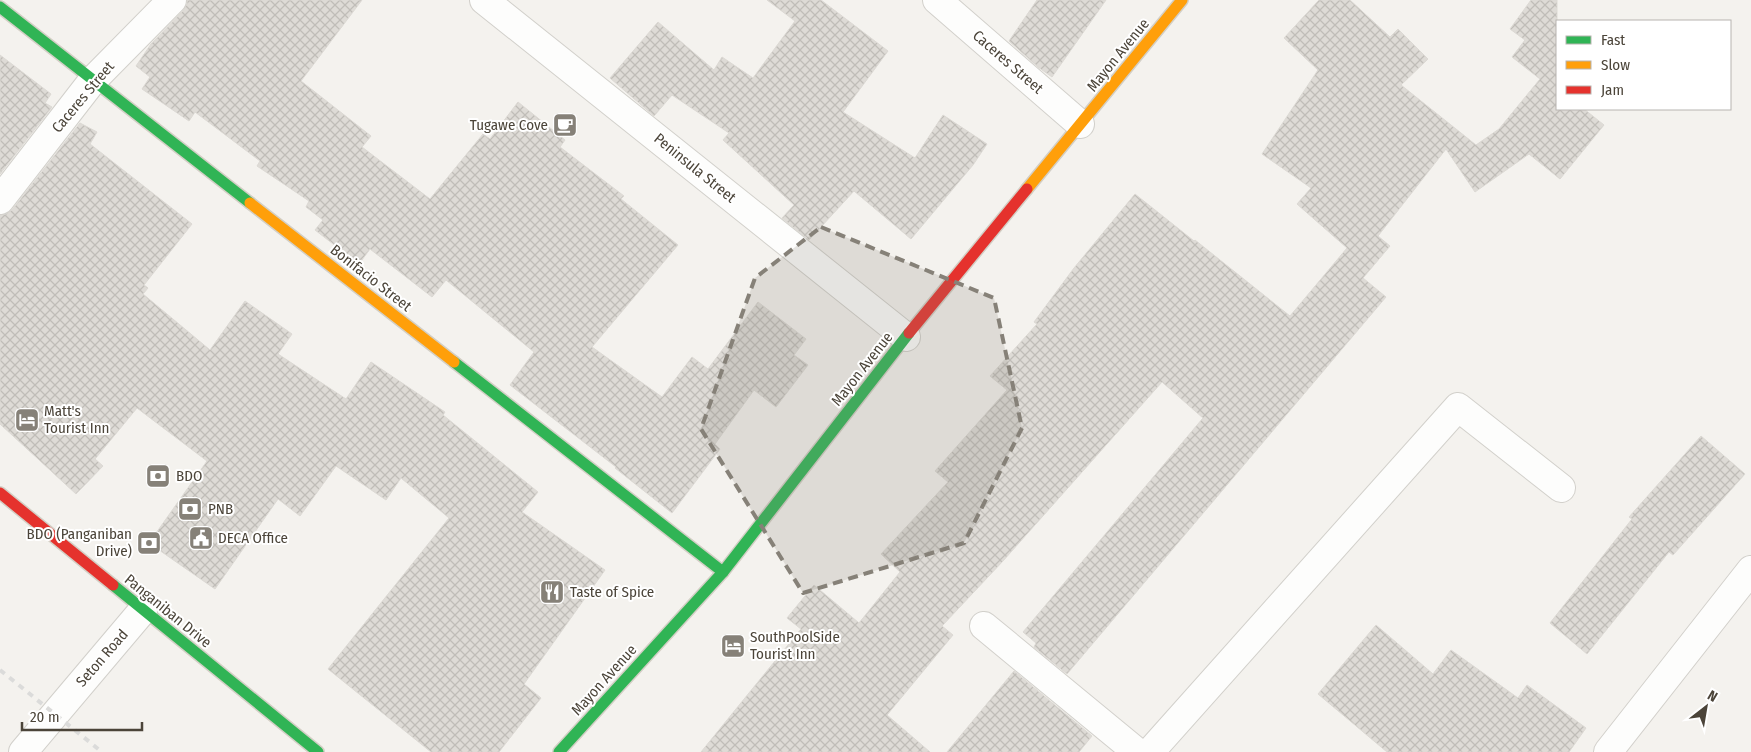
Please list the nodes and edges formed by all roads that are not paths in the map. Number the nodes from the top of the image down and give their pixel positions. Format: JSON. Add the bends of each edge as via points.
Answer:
{"nodes":[{"id":1,"x":172,"y":0,"type":"edge"},
{"id":2,"x":484,"y":0,"type":"edge"},
{"id":3,"x":937,"y":0,"type":"edge"},
{"id":4,"x":1182,"y":0,"type":"edge"},
{"id":5,"x":0,"y":7,"type":"edge"},
{"id":6,"x":93,"y":80,"type":"junction"},
{"id":7,"x":1080,"y":124,"type":"junction"},
{"id":8,"x":0,"y":200,"type":"edge"},
{"id":9,"x":906,"y":337,"type":"junction"},
{"id":10,"x":1561,"y":488,"type":"dead end"},
{"id":11,"x":0,"y":493,"type":"edge"},
{"id":12,"x":1751,"y":570,"type":"edge"},
{"id":13,"x":723,"y":572,"type":"junction"},
{"id":14,"x":143,"y":610,"type":"junction"},
{"id":15,"x":984,"y":626,"type":"dead end"},
{"id":16,"x":23,"y":752,"type":"edge"},
{"id":17,"x":318,"y":752,"type":"edge"},
{"id":18,"x":559,"y":752,"type":"edge"},
{"id":19,"x":1137,"y":752,"type":"edge"},
{"id":20,"x":1150,"y":752,"type":"edge"},
{"id":21,"x":1608,"y":752,"type":"edge"}],
"edges":[{"from":1,"to":6,"type":"street","name":"Caceres Street"},
{"from":2,"to":9,"type":"street","name":"Peninsula Street"},
{"from":3,"to":7,"type":"street","name":"Caceres Street"},
{"from":4,"to":7,"type":"street","name":"Mayon Avenue"},
{"from":5,"to":6,"type":"street","name":"Bonifacio Street"},
{"from":6,"to":8,"type":"street","name":"Caceres Street"},
{"from":6,"to":13,"type":"street","name":"Bonifacio Street"},
{"from":7,"to":9,"type":"street","name":"Mayon Avenue"},
{"from":9,"to":13,"type":"street","name":"Mayon Avenue"},
{"from":10,"to":20,"type":"street","via":[[1458,407]]},
{"from":11,"to":14,"type":"street","name":"Panganiban Drive"},
{"from":12,"to":21,"type":"street"},
{"from":13,"to":18,"type":"street","name":"Mayon Avenue"},
{"from":14,"to":16,"type":"street","name":"Seton Road"},
{"from":14,"to":17,"type":"street","name":"Panganiban Drive"},
{"from":15,"to":19,"type":"street"}]}
